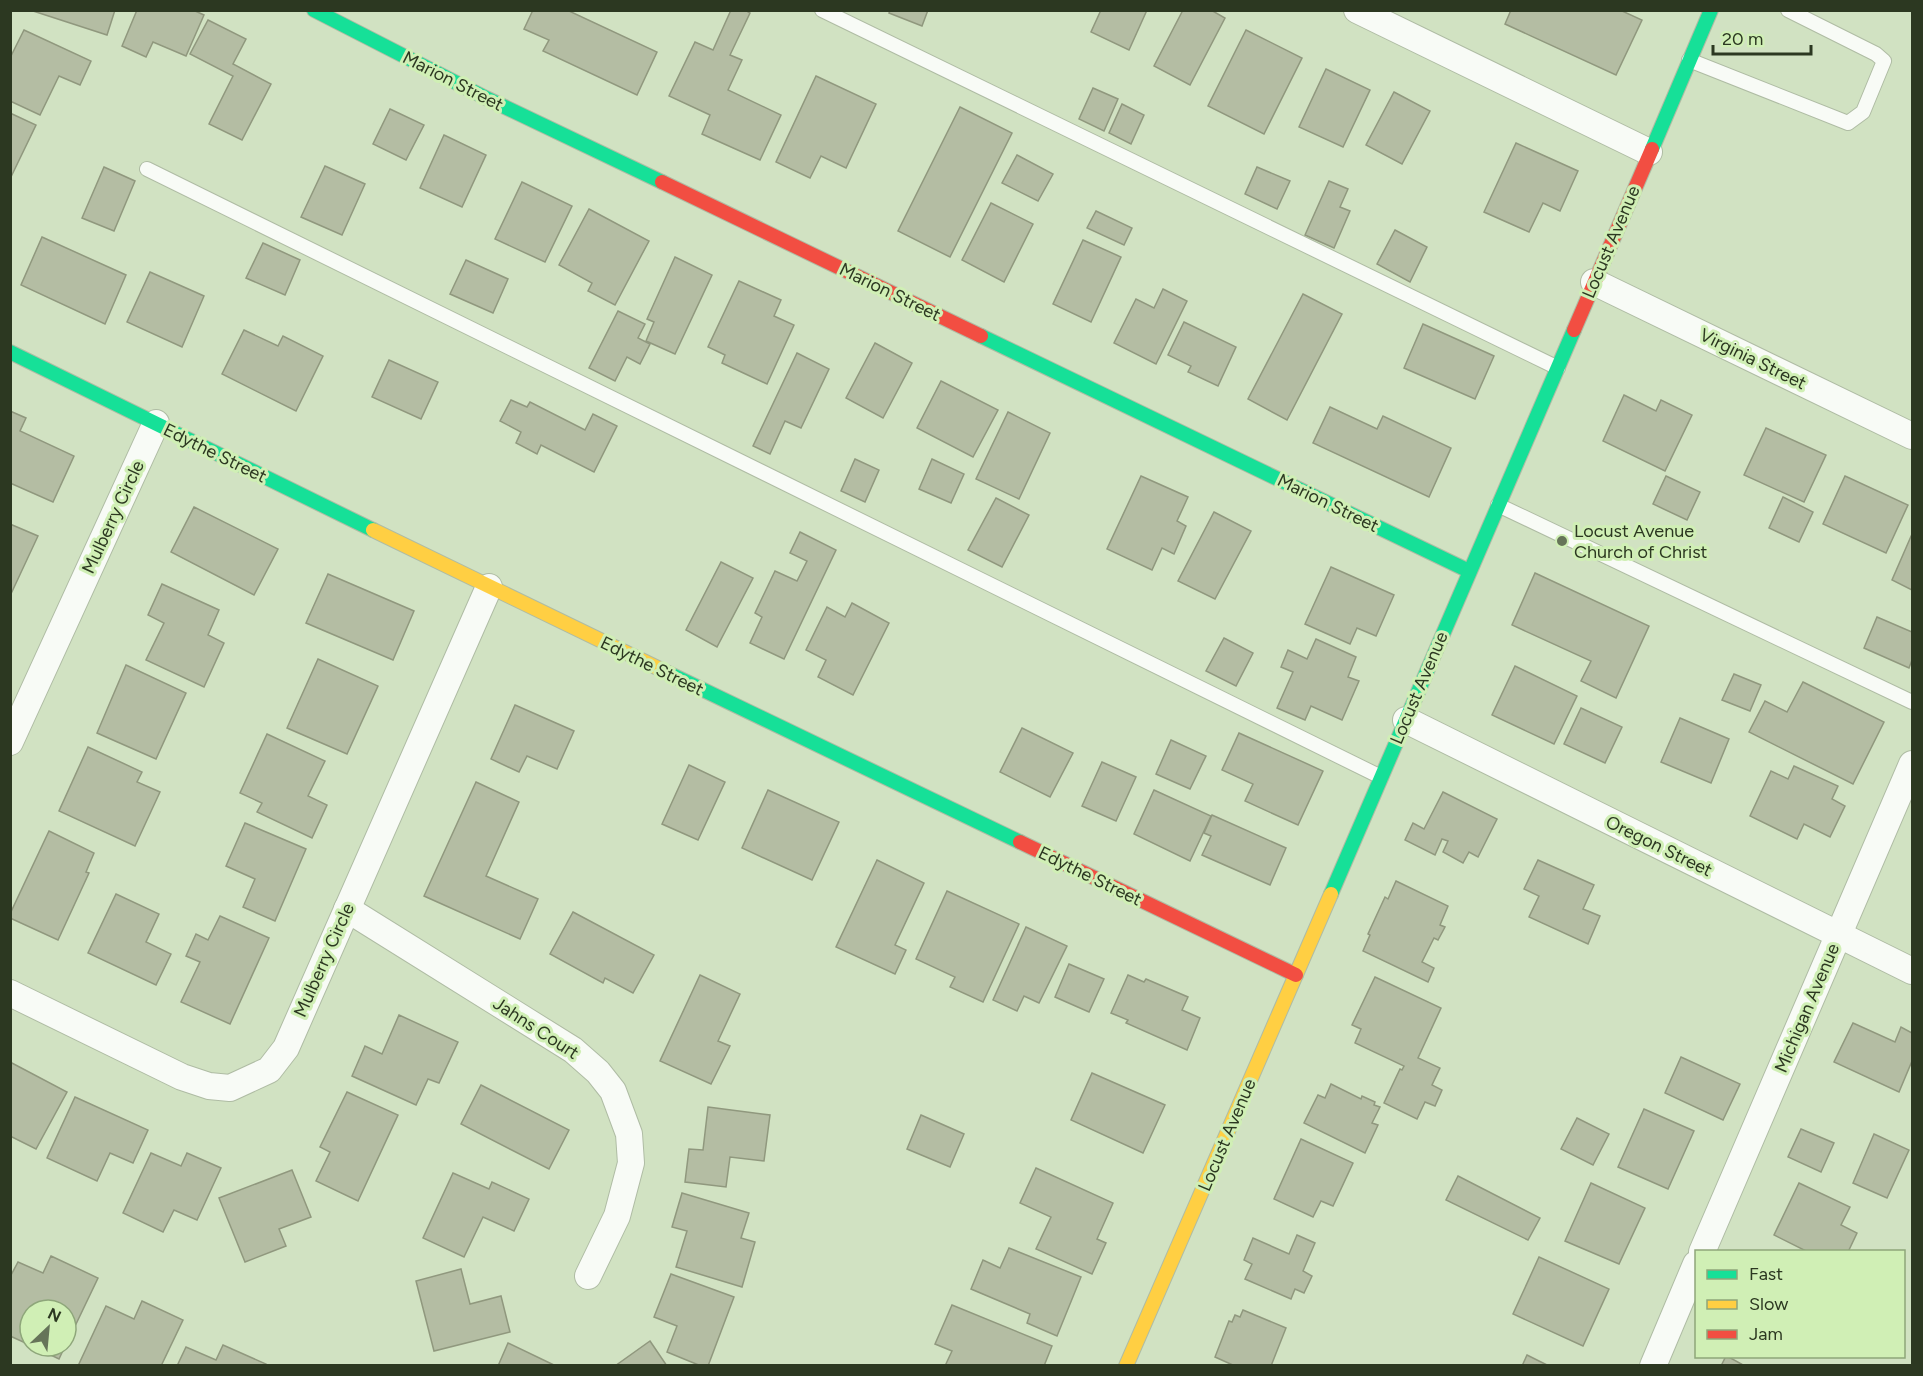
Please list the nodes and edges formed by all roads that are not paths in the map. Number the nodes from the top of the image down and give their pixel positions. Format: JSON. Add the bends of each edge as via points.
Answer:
{"nodes":[{"id":1,"x":314,"y":10,"type":"edge"},
{"id":2,"x":822,"y":10,"type":"edge"},
{"id":3,"x":1357,"y":10,"type":"edge"},
{"id":4,"x":1711,"y":10,"type":"edge"},
{"id":5,"x":1788,"y":10,"type":"edge"},
{"id":6,"x":1689,"y":60,"type":"junction"},
{"id":7,"x":1649,"y":152,"type":"junction"},
{"id":8,"x":147,"y":169,"type":"dead end"},
{"id":9,"x":1594,"y":282,"type":"junction"},
{"id":10,"x":10,"y":352,"type":"edge"},
{"id":11,"x":1558,"y":368,"type":"junction"},
{"id":12,"x":156,"y":423,"type":"junction"},
{"id":13,"x":1912,"y":436,"type":"edge"},
{"id":14,"x":1498,"y":505,"type":"junction"},
{"id":15,"x":1468,"y":571,"type":"junction"},
{"id":16,"x":489,"y":587,"type":"junction"},
{"id":17,"x":1912,"y":702,"type":"edge"},
{"id":18,"x":1406,"y":720,"type":"junction"},
{"id":19,"x":10,"y":742,"type":"edge"},
{"id":20,"x":1912,"y":764,"type":"edge"},
{"id":21,"x":1381,"y":777,"type":"junction"},
{"id":22,"x":346,"y":909,"type":"junction"},
{"id":23,"x":1839,"y":935,"type":"junction"},
{"id":24,"x":1912,"y":971,"type":"edge"},
{"id":25,"x":1296,"y":975,"type":"junction"},
{"id":26,"x":10,"y":993,"type":"edge"},
{"id":27,"x":1702,"y":1250,"type":"edge"},
{"id":28,"x":1695,"y":1266,"type":"edge"},
{"id":29,"x":588,"y":1276,"type":"dead end"},
{"id":30,"x":1126,"y":1365,"type":"edge"},
{"id":31,"x":1653,"y":1365,"type":"edge"}],
"edges":[{"from":1,"to":15,"type":"street","name":"Marion Street","via":[[507,108]]},
{"from":2,"to":11,"type":"lane"},
{"from":3,"to":7,"type":"street"},
{"from":4,"to":6,"type":"street","name":"Locust Avenue"},
{"from":5,"to":6,"type":"lane","via":[[1876,54],[1884,62],[1863,112],[1848,123]]},
{"from":6,"to":7,"type":"street","name":"Locust Avenue"},
{"from":7,"to":9,"type":"street","name":"Locust Avenue"},
{"from":8,"to":21,"type":"lane"},
{"from":9,"to":11,"type":"street","name":"Locust Avenue"},
{"from":9,"to":13,"type":"street","name":"Virginia Street"},
{"from":10,"to":12,"type":"street","name":"Edythe Street"},
{"from":11,"to":14,"type":"street","name":"Locust Avenue"},
{"from":12,"to":16,"type":"street","name":"Edythe Street"},
{"from":12,"to":19,"type":"street","name":"Mulberry Circle"},
{"from":14,"to":15,"type":"street","name":"Locust Avenue"},
{"from":14,"to":17,"type":"lane"},
{"from":15,"to":18,"type":"street","name":"Locust Avenue"},
{"from":16,"to":22,"type":"street","name":"Mulberry Circle"},
{"from":16,"to":25,"type":"street","name":"Edythe Street"},
{"from":18,"to":21,"type":"street","name":"Locust Avenue"},
{"from":18,"to":23,"type":"street","name":"Oregon Street"},
{"from":20,"to":23,"type":"street","name":"Michigan Avenue"},
{"from":21,"to":25,"type":"street","name":"Locust Avenue"},
{"from":22,"to":26,"type":"street","name":"Mulberry Circle","via":[[286,1048],[268,1070],[230,1088],[182,1077]]},
{"from":22,"to":29,"type":"street","name":"Jahns Court","via":[[573,1050],[613,1091],[629,1134],[631,1163],[617,1216]]},
{"from":23,"to":24,"type":"street","name":"Oregon Street"},
{"from":23,"to":27,"type":"street","name":"Michigan Avenue"},
{"from":25,"to":30,"type":"street","name":"Locust Avenue"},
{"from":28,"to":31,"type":"street"}]}
